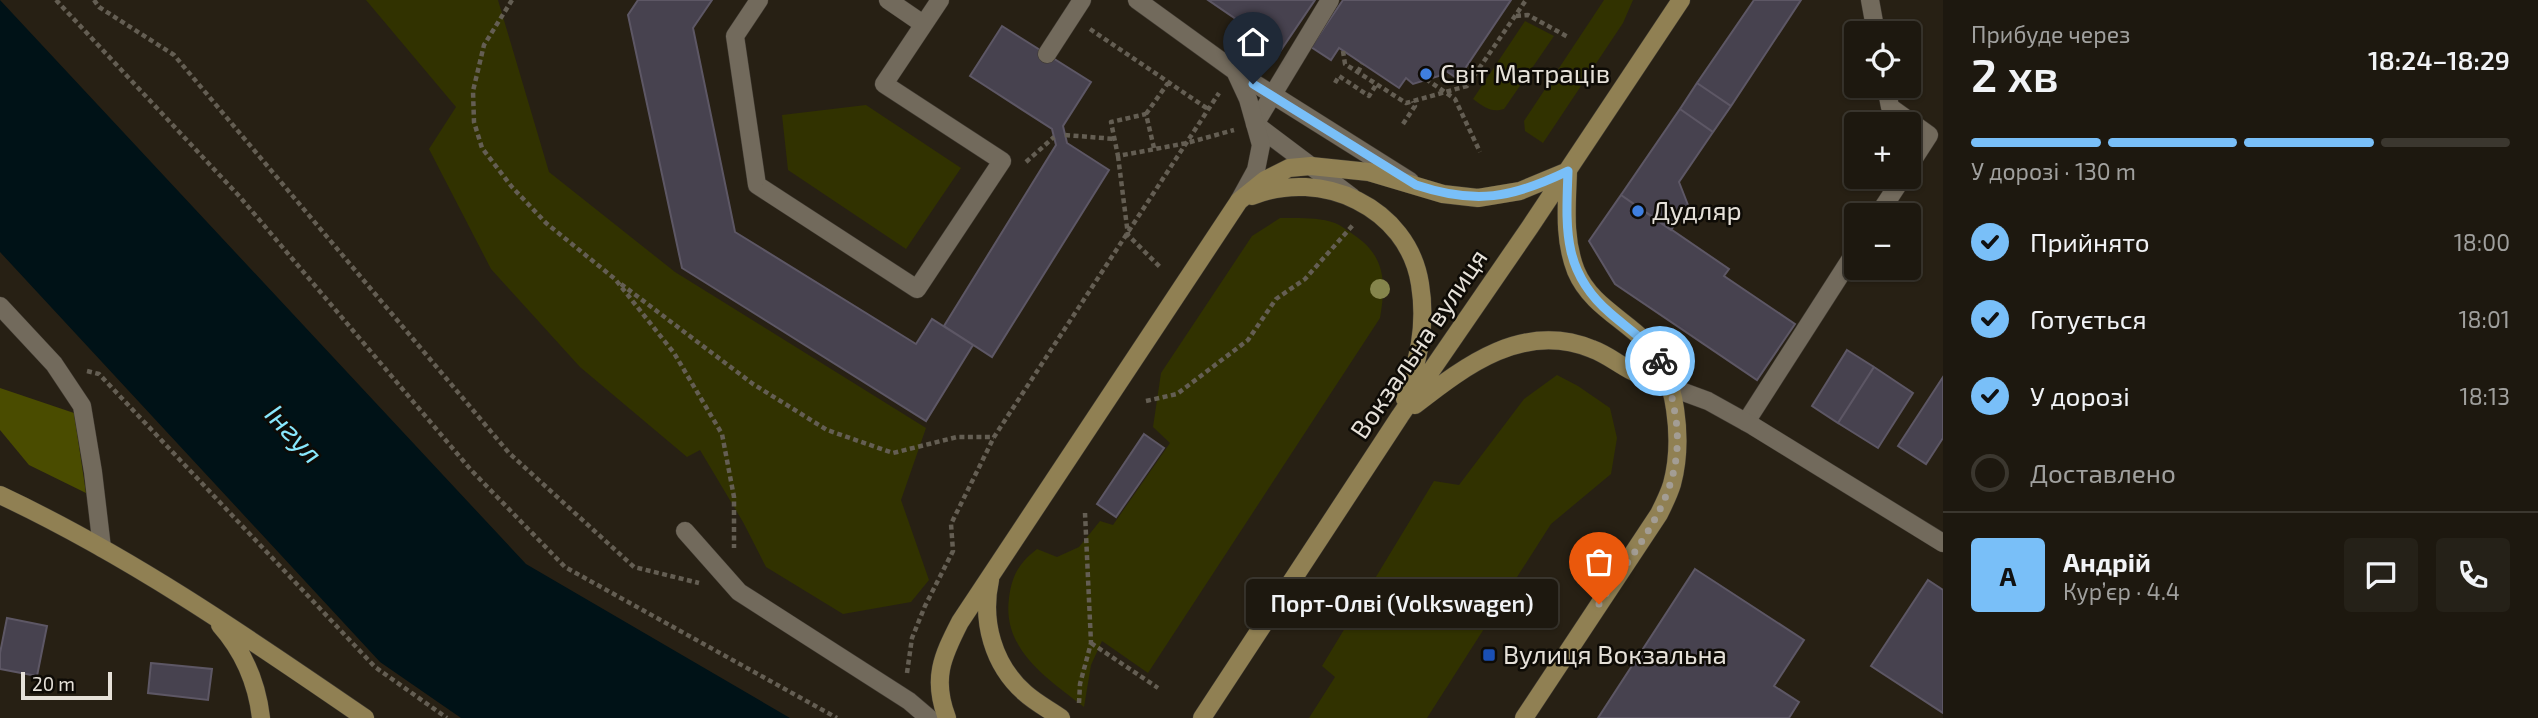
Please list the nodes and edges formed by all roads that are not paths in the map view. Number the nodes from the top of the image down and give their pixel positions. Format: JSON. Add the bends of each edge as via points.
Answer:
{"nodes":[{"id":1,"x":759,"y":0,"type":"edge"},
{"id":2,"x":888,"y":0,"type":"edge"},
{"id":3,"x":940,"y":0,"type":"edge"},
{"id":4,"x":1082,"y":0,"type":"edge"},
{"id":5,"x":1137,"y":0,"type":"edge"},
{"id":6,"x":1330,"y":0,"type":"edge"},
{"id":7,"x":1681,"y":0,"type":"edge"},
{"id":8,"x":1870,"y":0,"type":"edge"},
{"id":9,"x":1874,"y":21,"type":"edge"},
{"id":10,"x":923,"y":24,"type":"junction"},
{"id":11,"x":1047,"y":54,"type":"dead end"},
{"id":12,"x":1235,"y":71,"type":"junction"},
{"id":13,"x":1271,"y":96,"type":"junction"},
{"id":14,"x":1888,"y":98,"type":"edge"},
{"id":15,"x":1896,"y":112,"type":"edge"},
{"id":16,"x":1255,"y":124,"type":"junction"},
{"id":17,"x":1921,"y":129,"type":"edge"},
{"id":18,"x":1921,"y":147,"type":"edge"},
{"id":19,"x":1311,"y":166,"type":"junction"},
{"id":20,"x":1568,"y":171,"type":"junction"},
{"id":21,"x":1416,"y":185,"type":"junction"},
{"id":22,"x":1352,"y":197,"type":"junction"},
{"id":23,"x":1239,"y":201,"type":"junction"},
{"id":24,"x":1844,"y":269,"type":"edge"},
{"id":25,"x":0,"y":306,"type":"edge"},
{"id":26,"x":1670,"y":387,"type":"junction"},
{"id":27,"x":1400,"y":416,"type":"junction"},
{"id":28,"x":1746,"y":422,"type":"junction"},
{"id":29,"x":0,"y":495,"type":"edge"},
{"id":30,"x":685,"y":531,"type":"dead end"},
{"id":31,"x":1943,"y":543,"type":"edge"},
{"id":32,"x":102,"y":548,"type":"junction"},
{"id":33,"x":993,"y":570,"type":"junction"},
{"id":34,"x":203,"y":607,"type":"junction"},
{"id":35,"x":1070,"y":716,"type":"edge"},
{"id":36,"x":1203,"y":717,"type":"edge"},
{"id":37,"x":261,"y":718,"type":"edge"},
{"id":38,"x":365,"y":718,"type":"edge"},
{"id":39,"x":929,"y":718,"type":"edge"},
{"id":40,"x":947,"y":718,"type":"edge"},
{"id":41,"x":1524,"y":718,"type":"edge"}],
"edges":[{"from":1,"to":10,"type":"street","via":[[735,36],[757,185],[917,289],[1002,161],[884,84]]},
{"from":2,"to":10,"type":"street"},
{"from":3,"to":10,"type":"street"},
{"from":4,"to":11,"type":"street"},
{"from":5,"to":12,"type":"street"},
{"from":6,"to":13,"type":"street"},
{"from":7,"to":20,"type":"main road","name":"Вокзальна вулиця"},
{"from":8,"to":9,"type":"street"},
{"from":12,"to":13,"type":"street"},
{"from":12,"to":16,"type":"street"},
{"from":13,"to":16,"type":"street"},
{"from":13,"to":21,"type":"street"},
{"from":14,"to":15,"type":"street","via":[[1889,107]]},
{"from":16,"to":19,"type":"street"},
{"from":16,"to":23,"type":"street","via":[[1261,145],[1256,170]]},
{"from":17,"to":18,"type":"street","via":[[1929,135]]},
{"from":19,"to":21,"type":"main road","via":[[1369,172]]},
{"from":19,"to":22,"type":"street"},
{"from":19,"to":23,"type":"main road","via":[[1289,168]]},
{"from":20,"to":21,"type":"main road","via":[[1520,191],[1478,198]]},
{"from":20,"to":26,"type":"main road","via":[[1566,226],[1577,272],[1590,294],[1647,343]]},
{"from":20,"to":27,"type":"main road","name":"Вокзальна вулиця"},
{"from":22,"to":23,"type":"main road","via":[[1324,187],[1295,186],[1266,190]]},
{"from":22,"to":27,"type":"main road","via":[[1377,212],[1397,232],[1413,257],[1420,284],[1420,352]]},
{"from":23,"to":33,"type":"main road"},
{"from":24,"to":28,"type":"street"},
{"from":25,"to":32,"type":"street","via":[[54,364],[82,406]]},
{"from":26,"to":27,"type":"main road","via":[[1591,348],[1568,342],[1526,341],[1479,359]]},
{"from":26,"to":28,"type":"street"},
{"from":26,"to":41,"type":"main road","via":[[1678,438],[1672,484],[1660,513]]},
{"from":27,"to":36,"type":"main road","name":"Вокзальна вулиця"},
{"from":28,"to":31,"type":"street"},
{"from":29,"to":32,"type":"main road"},
{"from":30,"to":39,"type":"street","via":[[739,592]]},
{"from":32,"to":34,"type":"main road"},
{"from":33,"to":35,"type":"main road","via":[[987,617],[996,653],[1025,693]]},
{"from":33,"to":40,"type":"main road","via":[[960,621],[939,669],[940,698]]},
{"from":34,"to":37,"type":"main road","via":[[225,631],[253,677]]},
{"from":34,"to":38,"type":"main road"}]}
